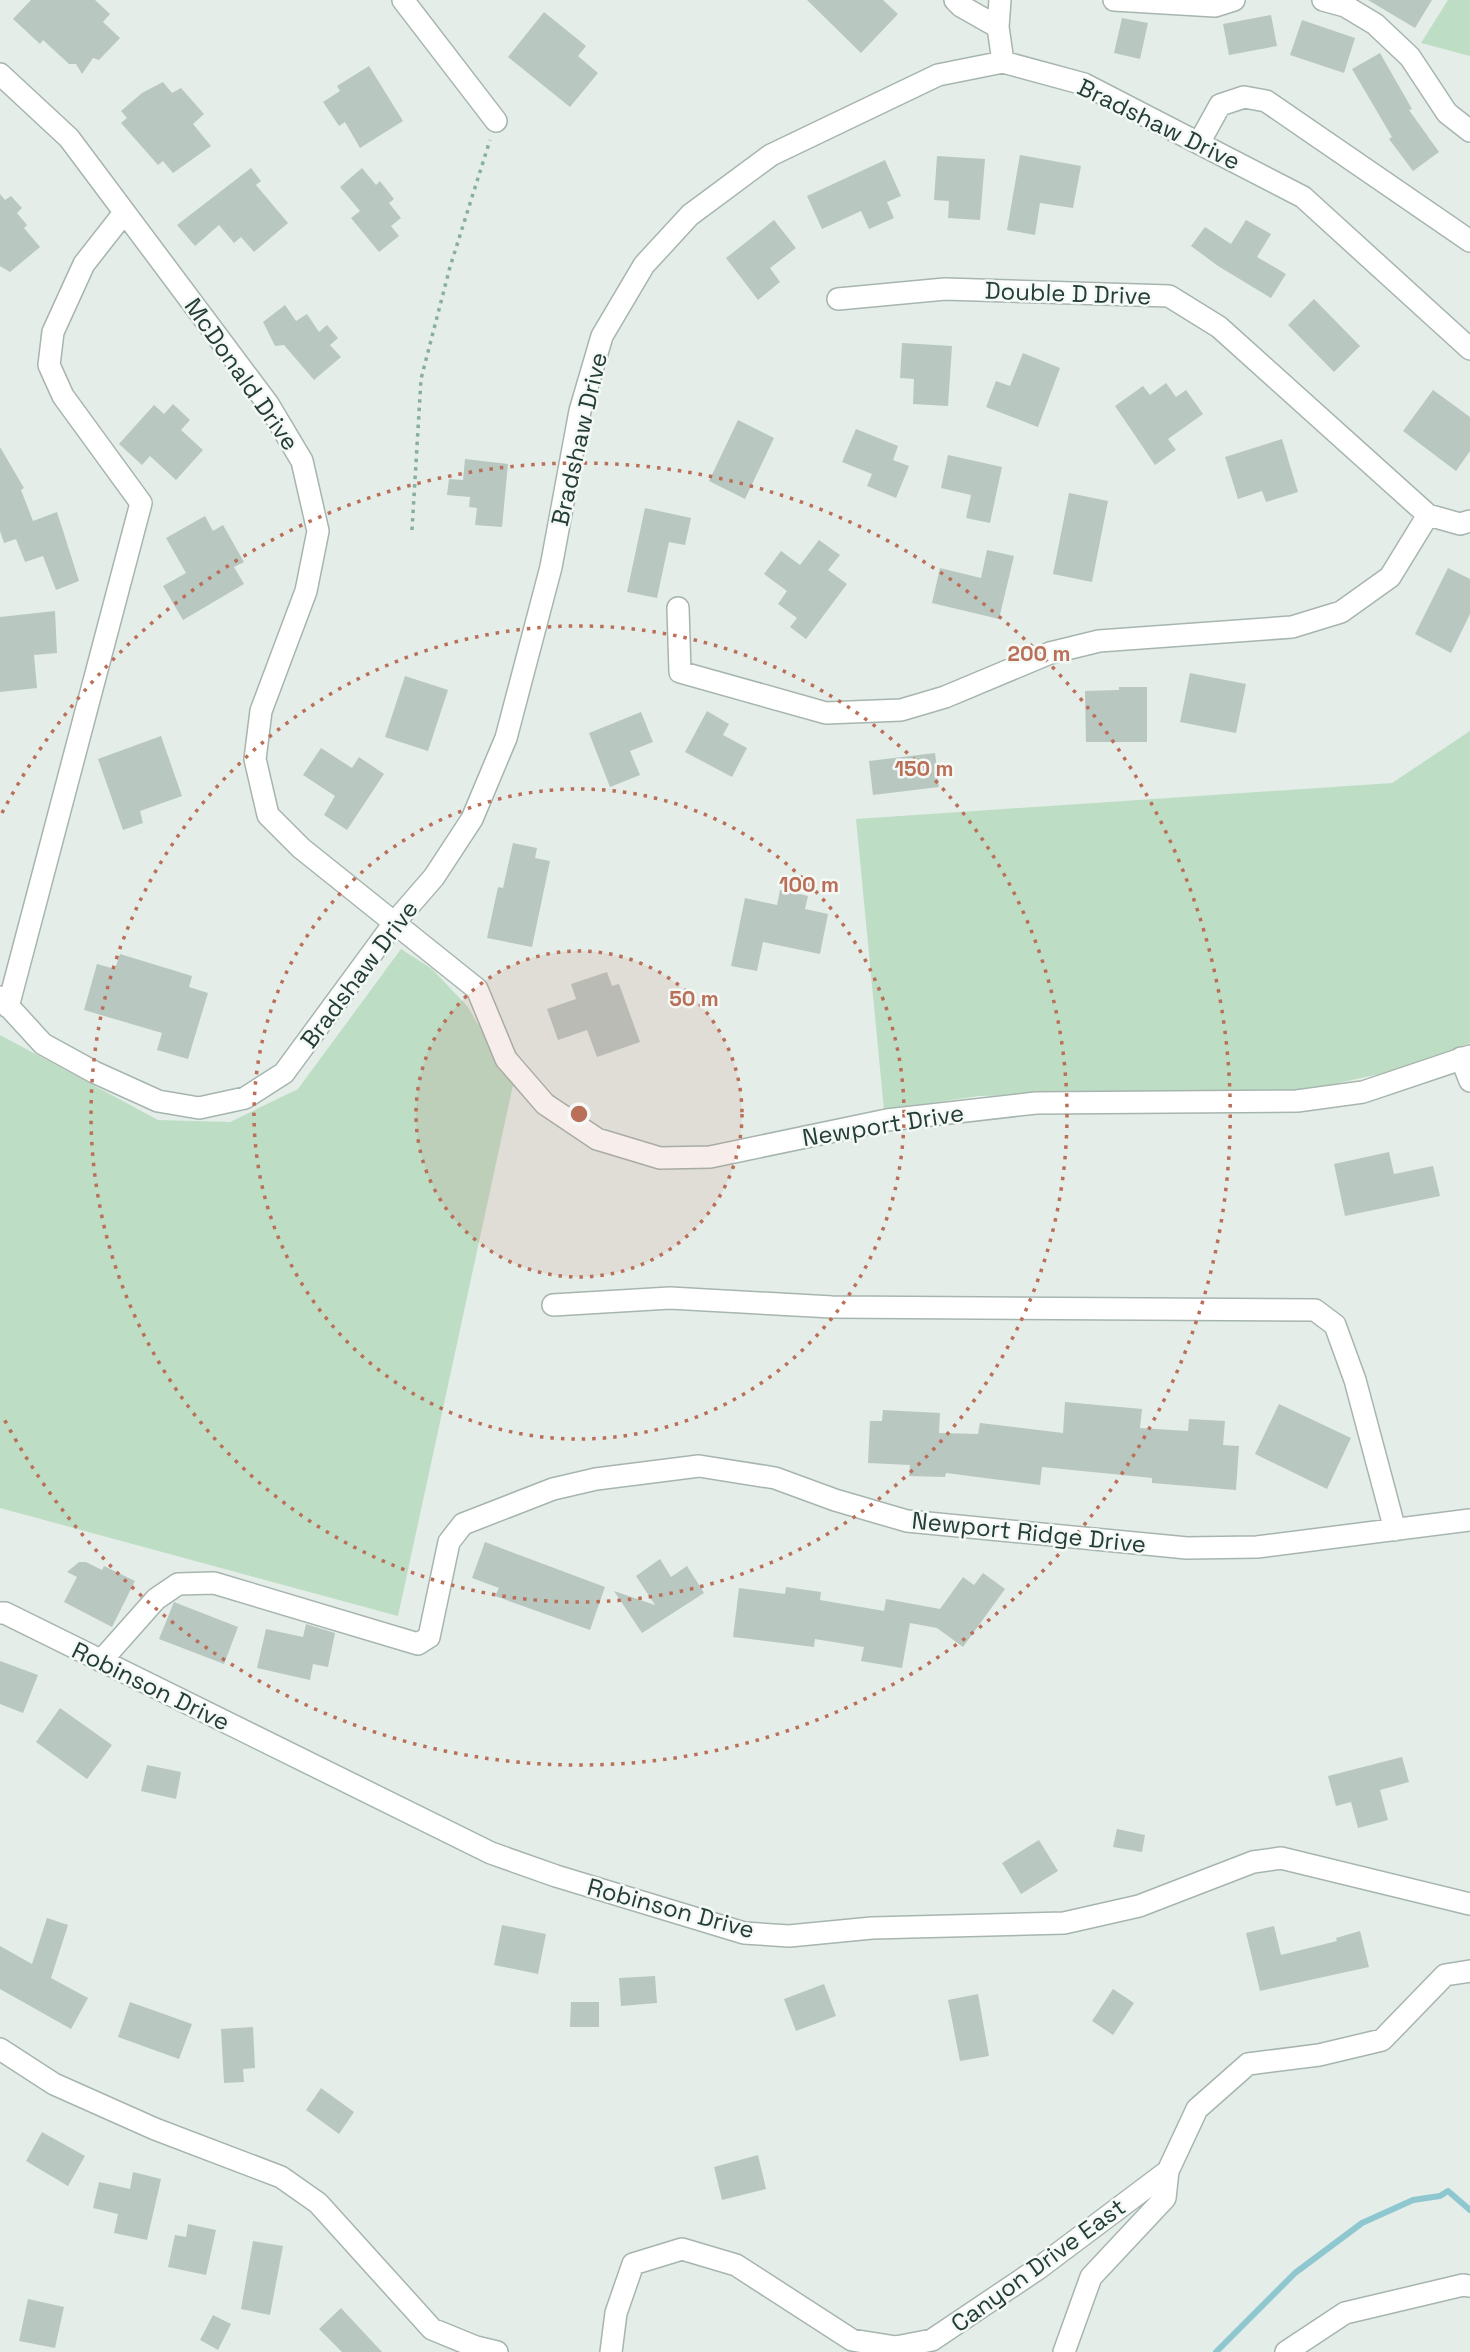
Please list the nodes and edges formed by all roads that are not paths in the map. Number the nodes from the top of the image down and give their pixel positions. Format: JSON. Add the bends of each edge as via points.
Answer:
{"nodes":[{"id":1,"x":403,"y":0,"type":"edge"},
{"id":2,"x":955,"y":0,"type":"edge"},
{"id":3,"x":1000,"y":0,"type":"edge"},
{"id":4,"x":1115,"y":0,"type":"edge"},
{"id":5,"x":1234,"y":0,"type":"edge"},
{"id":6,"x":1323,"y":0,"type":"edge"},
{"id":7,"x":998,"y":27,"type":"junction"},
{"id":8,"x":1003,"y":62,"type":"junction"},
{"id":9,"x":0,"y":74,"type":"edge"},
{"id":10,"x":496,"y":121,"type":"road end"},
{"id":11,"x":1470,"y":131,"type":"edge"},
{"id":12,"x":1199,"y":143,"type":"junction"},
{"id":13,"x":124,"y":213,"type":"junction"},
{"id":14,"x":1470,"y":242,"type":"edge"},
{"id":15,"x":838,"y":299,"type":"dead end"},
{"id":16,"x":1470,"y":349,"type":"edge"},
{"id":17,"x":1428,"y":515,"type":"junction"},
{"id":18,"x":1470,"y":521,"type":"edge"},
{"id":19,"x":678,"y":608,"type":"dead end"},
{"id":20,"x":395,"y":922,"type":"junction"},
{"id":21,"x":4,"y":1002,"type":"edge"},
{"id":22,"x":1466,"y":1057,"type":"edge"},
{"id":23,"x":1470,"y":1081,"type":"edge"},
{"id":24,"x":553,"y":1306,"type":"dead end"},
{"id":25,"x":1470,"y":1520,"type":"edge"},
{"id":26,"x":1395,"y":1530,"type":"junction"},
{"id":27,"x":0,"y":1613,"type":"edge"},
{"id":28,"x":101,"y":1661,"type":"junction"},
{"id":29,"x":1470,"y":1903,"type":"edge"},
{"id":30,"x":1470,"y":1971,"type":"edge"},
{"id":31,"x":0,"y":2049,"type":"edge"},
{"id":32,"x":1168,"y":2171,"type":"junction"},
{"id":33,"x":1470,"y":2286,"type":"edge"},
{"id":34,"x":497,"y":2352,"type":"edge"},
{"id":35,"x":611,"y":2352,"type":"edge"},
{"id":36,"x":1064,"y":2352,"type":"edge"},
{"id":37,"x":1286,"y":2352,"type":"edge"}],
"edges":[{"from":1,"to":10,"type":"street"},
{"from":2,"to":7,"type":"street"},
{"from":3,"to":7,"type":"street"},
{"from":4,"to":5,"type":"street","via":[[1215,6]]},
{"from":6,"to":11,"type":"street","via":[[1345,6],[1375,24],[1410,57],[1447,113]]},
{"from":7,"to":8,"type":"street"},
{"from":8,"to":12,"type":"street","name":"Bradshaw Drive","via":[[1084,83]]},
{"from":8,"to":20,"type":"street","name":"Bradshaw Drive","via":[[938,75],[771,155],[690,215],[644,265],[602,336],[580,411],[551,567],[506,737],[472,820],[434,877]]},
{"from":9,"to":13,"type":"street","name":"McDonald Drive","via":[[69,138]]},
{"from":12,"to":14,"type":"street","via":[[1220,105],[1244,97],[1266,101]]},
{"from":12,"to":16,"type":"street","name":"Bradshaw Drive","via":[[1303,197]]},
{"from":13,"to":20,"type":"street","name":"McDonald Drive","via":[[268,404],[302,461],[318,531],[306,591],[261,711],[255,759],[268,815],[301,848]]},
{"from":13,"to":21,"type":"street","via":[[84,264],[53,332],[49,365],[63,396],[141,503]]},
{"from":15,"to":17,"type":"street","name":"Double D Drive","via":[[945,289],[1169,296],[1219,327]]},
{"from":17,"to":18,"type":"street","via":[[1460,524]]},
{"from":17,"to":19,"type":"street","via":[[1390,577],[1341,612],[1292,628],[1099,640],[1050,653],[945,697],[901,710],[826,713],[680,673]]},
{"from":20,"to":21,"type":"street","name":"Bradshaw Drive","via":[[284,1073],[245,1098],[199,1108],[158,1101],[94,1072],[43,1044]]},
{"from":20,"to":22,"type":"street","name":"Newport Drive","via":[[477,989],[506,1059],[545,1104],[597,1139],[660,1158],[710,1157],[887,1120],[1036,1103],[1297,1101],[1363,1092]]},
{"from":22,"to":23,"type":"street"},
{"from":24,"to":26,"type":"street","via":[[670,1298],[832,1307],[1315,1310],[1335,1325],[1355,1380]]},
{"from":25,"to":26,"type":"street","name":"Newport Ridge Drive"},
{"from":26,"to":28,"type":"street","name":"Newport Ridge Drive","via":[[1257,1547],[1187,1548],[907,1521],[775,1478],[699,1466],[553,1489],[463,1524],[449,1542],[429,1637],[418,1644],[214,1583],[177,1584],[156,1599]]},
{"from":27,"to":28,"type":"street","name":"Robinson Drive"},
{"from":28,"to":29,"type":"street","name":"Robinson Drive","via":[[491,1853],[744,1933],[789,1936],[872,1928],[1064,1923],[1139,1906],[1253,1863],[1281,1858]]},
{"from":30,"to":32,"type":"street","name":"Canyon Drive East","via":[[1445,1975],[1382,2040],[1319,2056],[1248,2064],[1197,2109]]},
{"from":31,"to":34,"type":"street","via":[[54,2084],[281,2177],[318,2203],[432,2329]]},
{"from":32,"to":35,"type":"street","name":"Canyon Drive East","via":[[1039,2268],[932,2340],[895,2347],[852,2340],[736,2265],[682,2249],[633,2264],[616,2313]]},
{"from":32,"to":36,"type":"street","via":[[1165,2198],[1091,2277]]},
{"from":33,"to":37,"type":"street","via":[[1345,2313]]}]}
